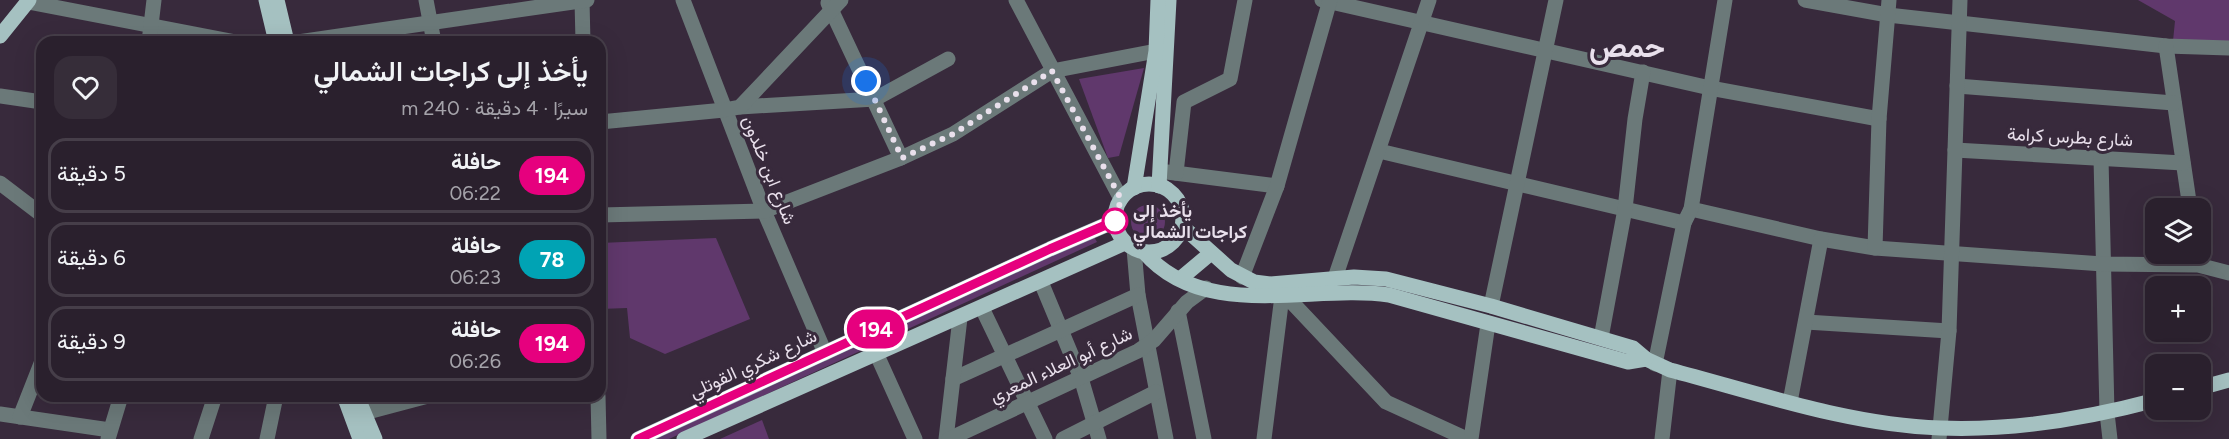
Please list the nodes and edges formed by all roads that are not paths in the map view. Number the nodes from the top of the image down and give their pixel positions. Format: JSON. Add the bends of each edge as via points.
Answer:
{"nodes":[{"id":1,"x":154,"y":0,"type":"edge"},
{"id":2,"x":266,"y":0,"type":"edge"},
{"id":3,"x":277,"y":0,"type":"edge"},
{"id":4,"x":426,"y":0,"type":"edge"},
{"id":5,"x":582,"y":0,"type":"edge"},
{"id":6,"x":587,"y":0,"type":"edge"},
{"id":7,"x":682,"y":0,"type":"edge"},
{"id":8,"x":1158,"y":0,"type":"edge"},
{"id":9,"x":1169,"y":0,"type":"edge"},
{"id":10,"x":1245,"y":0,"type":"edge"},
{"id":11,"x":1429,"y":0,"type":"edge"},
{"id":12,"x":1556,"y":0,"type":"edge"},
{"id":13,"x":1725,"y":0,"type":"edge"},
{"id":14,"x":1805,"y":0,"type":"edge"},
{"id":15,"x":1960,"y":0,"type":"edge"},
{"id":16,"x":28,"y":1,"type":"edge"},
{"id":17,"x":1022,"y":1,"type":"edge"},
{"id":18,"x":1327,"y":1,"type":"edge"},
{"id":19,"x":833,"y":3,"type":"edge"},
{"id":20,"x":1888,"y":7,"type":"edge"},
{"id":21,"x":1422,"y":21,"type":"junction"},
{"id":22,"x":1959,"y":22,"type":"junction"},
{"id":23,"x":431,"y":23,"type":"junction"},
{"id":24,"x":151,"y":35,"type":"edge"},
{"id":25,"x":0,"y":36,"type":"edge"},
{"id":26,"x":275,"y":36,"type":"edge"},
{"id":27,"x":286,"y":36,"type":"edge"},
{"id":28,"x":340,"y":36,"type":"edge"},
{"id":29,"x":433,"y":36,"type":"edge"},
{"id":30,"x":583,"y":36,"type":"edge"},
{"id":31,"x":2166,"y":46,"type":"junction"},
{"id":32,"x":2229,"y":48,"type":"edge"},
{"id":33,"x":1545,"y":50,"type":"junction"},
{"id":34,"x":1156,"y":51,"type":"junction"},
{"id":35,"x":948,"y":59,"type":"dead end"},
{"id":36,"x":1052,"y":71,"type":"junction"},
{"id":37,"x":1643,"y":72,"type":"junction"},
{"id":38,"x":1957,"y":86,"type":"junction"},
{"id":39,"x":1710,"y":88,"type":"junction"},
{"id":40,"x":0,"y":96,"type":"edge"},
{"id":41,"x":875,"y":99,"type":"junction"},
{"id":42,"x":36,"y":101,"type":"edge"},
{"id":43,"x":2174,"y":103,"type":"junction"},
{"id":44,"x":740,"y":107,"type":"junction"},
{"id":45,"x":724,"y":110,"type":"junction"},
{"id":46,"x":1879,"y":119,"type":"junction"},
{"id":47,"x":606,"y":121,"type":"edge"},
{"id":48,"x":1955,"y":150,"type":"junction"},
{"id":49,"x":1379,"y":152,"type":"junction"},
{"id":50,"x":902,"y":158,"type":"junction"},
{"id":51,"x":2101,"y":158,"type":"junction"},
{"id":52,"x":2183,"y":164,"type":"junction"},
{"id":53,"x":1176,"y":173,"type":"junction"},
{"id":54,"x":1159,"y":178,"type":"junction"},
{"id":55,"x":0,"y":183,"type":"edge"},
{"id":56,"x":1516,"y":185,"type":"junction"},
{"id":57,"x":1277,"y":186,"type":"junction"},
{"id":58,"x":1134,"y":188,"type":"junction"},
{"id":59,"x":2188,"y":198,"type":"edge"},
{"id":60,"x":1121,"y":199,"type":"junction"},
{"id":61,"x":1626,"y":209,"type":"junction"},
{"id":62,"x":36,"y":210,"type":"edge"},
{"id":63,"x":764,"y":211,"type":"junction"},
{"id":64,"x":606,"y":215,"type":"edge"},
{"id":65,"x":1688,"y":216,"type":"junction"},
{"id":66,"x":1115,"y":221,"type":"junction"},
{"id":67,"x":1182,"y":225,"type":"junction"},
{"id":68,"x":1821,"y":239,"type":"junction"},
{"id":69,"x":1134,"y":248,"type":"junction"},
{"id":70,"x":1875,"y":248,"type":"junction"},
{"id":71,"x":1210,"y":253,"type":"junction"},
{"id":72,"x":1952,"y":253,"type":"junction"},
{"id":73,"x":2145,"y":262,"type":"edge"},
{"id":74,"x":2103,"y":264,"type":"junction"},
{"id":75,"x":2209,"y":264,"type":"edge"},
{"id":76,"x":2229,"y":273,"type":"edge"},
{"id":77,"x":1242,"y":277,"type":"junction"},
{"id":78,"x":1335,"y":278,"type":"junction"},
{"id":79,"x":1180,"y":279,"type":"junction"},
{"id":80,"x":1041,"y":282,"type":"junction"},
{"id":81,"x":1206,"y":288,"type":"junction"},
{"id":82,"x":1138,"y":295,"type":"junction"},
{"id":83,"x":1284,"y":296,"type":"junction"},
{"id":84,"x":1491,"y":306,"type":"junction"},
{"id":85,"x":982,"y":308,"type":"junction"},
{"id":86,"x":1178,"y":311,"type":"junction"},
{"id":87,"x":960,"y":318,"type":"junction"},
{"id":88,"x":1806,"y":322,"type":"junction"},
{"id":89,"x":1488,"y":324,"type":"junction"},
{"id":90,"x":1061,"y":330,"type":"junction"},
{"id":91,"x":1949,"y":331,"type":"junction"},
{"id":92,"x":1601,"y":338,"type":"junction"},
{"id":93,"x":1147,"y":346,"type":"junction"},
{"id":94,"x":825,"y":353,"type":"junction"},
{"id":95,"x":877,"y":355,"type":"junction"},
{"id":96,"x":1006,"y":355,"type":"junction"},
{"id":97,"x":1650,"y":361,"type":"junction"},
{"id":98,"x":1670,"y":370,"type":"junction"},
{"id":99,"x":36,"y":376,"type":"edge"},
{"id":100,"x":1081,"y":378,"type":"junction"},
{"id":101,"x":953,"y":379,"type":"junction"},
{"id":102,"x":2229,"y":380,"type":"edge"},
{"id":103,"x":2211,"y":385,"type":"edge"},
{"id":104,"x":1156,"y":392,"type":"junction"},
{"id":105,"x":119,"y":402,"type":"edge"},
{"id":106,"x":213,"y":402,"type":"edge"},
{"id":107,"x":275,"y":402,"type":"edge"},
{"id":108,"x":346,"y":402,"type":"edge"},
{"id":109,"x":359,"y":402,"type":"edge"},
{"id":110,"x":405,"y":402,"type":"edge"},
{"id":111,"x":598,"y":402,"type":"edge"},
{"id":112,"x":1029,"y":402,"type":"junction"},
{"id":113,"x":1790,"y":402,"type":"junction"},
{"id":114,"x":2145,"y":403,"type":"edge"},
{"id":115,"x":364,"y":413,"type":"junction"},
{"id":116,"x":2106,"y":413,"type":"junction"},
{"id":117,"x":0,"y":414,"type":"edge"},
{"id":118,"x":20,"y":417,"type":"junction"},
{"id":119,"x":1094,"y":424,"type":"junction"},
{"id":120,"x":1939,"y":434,"type":"edge"},
{"id":121,"x":109,"y":435,"type":"edge"},
{"id":122,"x":201,"y":439,"type":"edge"},
{"id":123,"x":267,"y":439,"type":"edge"},
{"id":124,"x":360,"y":439,"type":"edge"},
{"id":125,"x":375,"y":439,"type":"edge"},
{"id":126,"x":599,"y":439,"type":"edge"},
{"id":127,"x":638,"y":439,"type":"edge"},
{"id":128,"x":684,"y":439,"type":"edge"},
{"id":129,"x":915,"y":439,"type":"edge"},
{"id":130,"x":948,"y":439,"type":"edge"},
{"id":131,"x":1045,"y":439,"type":"edge"},
{"id":132,"x":1063,"y":439,"type":"edge"},
{"id":133,"x":1099,"y":439,"type":"edge"},
{"id":134,"x":1166,"y":439,"type":"edge"},
{"id":135,"x":1204,"y":439,"type":"edge"},
{"id":136,"x":1264,"y":439,"type":"edge"},
{"id":137,"x":1469,"y":439,"type":"edge"},
{"id":138,"x":1662,"y":439,"type":"edge"},
{"id":139,"x":2110,"y":439,"type":"edge"}],
"edges":[{"from":1,"to":24,"type":"street"},
{"from":2,"to":26,"type":"main road"},
{"from":3,"to":27,"type":"main road"},
{"from":4,"to":23,"type":"street"},
{"from":5,"to":6,"type":"street"},
{"from":5,"to":23,"type":"street"},
{"from":5,"to":30,"type":"street"},
{"from":7,"to":45,"type":"street","name":"شارع ابن خلدون"},
{"from":8,"to":34,"type":"main road"},
{"from":9,"to":54,"type":"main road"},
{"from":10,"to":53,"type":"street","via":[[1230,79],[1184,102]]},
{"from":11,"to":21,"type":"street"},
{"from":12,"to":33,"type":"street"},
{"from":13,"to":39,"type":"street"},
{"from":14,"to":20,"type":"street"},
{"from":15,"to":22,"type":"street"},
{"from":16,"to":24,"type":"street"},
{"from":16,"to":25,"type":"main road"},
{"from":17,"to":36,"type":"street"},
{"from":18,"to":21,"type":"street"},
{"from":18,"to":57,"type":"street"},
{"from":19,"to":41,"type":"street"},
{"from":19,"to":44,"type":"street"},
{"from":20,"to":22,"type":"street"},
{"from":20,"to":46,"type":"street"},
{"from":21,"to":33,"type":"street"},
{"from":21,"to":49,"type":"street"},
{"from":22,"to":31,"type":"street"},
{"from":22,"to":38,"type":"street"},
{"from":23,"to":28,"type":"street"},
{"from":23,"to":29,"type":"street"},
{"from":31,"to":32,"type":"street"},
{"from":31,"to":43,"type":"street"},
{"from":33,"to":37,"type":"street"},
{"from":33,"to":56,"type":"street"},
{"from":34,"to":36,"type":"street"},
{"from":34,"to":58,"type":"main road"},
{"from":35,"to":41,"type":"street"},
{"from":36,"to":50,"type":"street","via":[[953,134]]},
{"from":36,"to":60,"type":"street"},
{"from":37,"to":39,"type":"street"},
{"from":37,"to":61,"type":"street"},
{"from":38,"to":43,"type":"street"},
{"from":38,"to":48,"type":"street"},
{"from":39,"to":46,"type":"street"},
{"from":39,"to":65,"type":"street"},
{"from":40,"to":42,"type":"street"},
{"from":41,"to":44,"type":"street"},
{"from":41,"to":50,"type":"street"},
{"from":43,"to":52,"type":"street"},
{"from":44,"to":45,"type":"street"},
{"from":45,"to":47,"type":"street"},
{"from":45,"to":63,"type":"street","name":"شارع ابن خلدون"},
{"from":46,"to":70,"type":"street"},
{"from":48,"to":51,"type":"street","name":"شارع بطرس كرامة"},
{"from":48,"to":72,"type":"street"},
{"from":49,"to":56,"type":"street"},
{"from":49,"to":78,"type":"street"},
{"from":50,"to":63,"type":"street"},
{"from":51,"to":52,"type":"street","name":"شارع بطرس كرامة"},
{"from":51,"to":74,"type":"street"},
{"from":52,"to":59,"type":"street"},
{"from":53,"to":54,"type":"street"},
{"from":53,"to":57,"type":"street"},
{"from":54,"to":58,"type":"main road"},
{"from":54,"to":67,"type":"main road","via":[[1179,201]]},
{"from":55,"to":62,"type":"street"},
{"from":56,"to":61,"type":"street"},
{"from":56,"to":84,"type":"street"},
{"from":57,"to":77,"type":"street"},
{"from":58,"to":60,"type":"main road"},
{"from":60,"to":66,"type":"main road"},
{"from":61,"to":65,"type":"street"},
{"from":61,"to":92,"type":"street"},
{"from":63,"to":64,"type":"street"},
{"from":63,"to":94,"type":"street","name":"شارع ابن خلدون"},
{"from":65,"to":68,"type":"street"},
{"from":65,"to":97,"type":"street"},
{"from":66,"to":69,"type":"main road","via":[[1118,233]]},
{"from":66,"to":94,"type":"main road","name":"شارع شكري القوتلي"},
{"from":67,"to":69,"type":"main road","via":[[1178,237],[1168,246],[1157,251]]},
{"from":67,"to":71,"type":"main road"},
{"from":68,"to":70,"type":"street"},
{"from":68,"to":88,"type":"street"},
{"from":69,"to":79,"type":"main road"},
{"from":69,"to":80,"type":"main road"},
{"from":69,"to":82,"type":"street"},
{"from":70,"to":72,"type":"street"},
{"from":71,"to":77,"type":"main road"},
{"from":71,"to":79,"type":"main road"},
{"from":72,"to":74,"type":"street"},
{"from":72,"to":91,"type":"street"},
{"from":73,"to":74,"type":"street"},
{"from":74,"to":116,"type":"street"},
{"from":75,"to":76,"type":"street"},
{"from":77,"to":78,"type":"main road","via":[[1270,284]]},
{"from":78,"to":84,"type":"main road","via":[[1386,279]]},
{"from":79,"to":81,"type":"main road"},
{"from":80,"to":85,"type":"main road"},
{"from":80,"to":90,"type":"street"},
{"from":81,"to":83,"type":"main road"},
{"from":81,"to":86,"type":"street","name":"شارع أبو العلاء المعري"},
{"from":82,"to":90,"type":"street"},
{"from":82,"to":93,"type":"street"},
{"from":83,"to":89,"type":"main road","via":[[1369,292]]},
{"from":83,"to":136,"type":"street"},
{"from":83,"to":137,"type":"street","via":[[1386,402]]},
{"from":84,"to":92,"type":"main road"},
{"from":85,"to":87,"type":"main road"},
{"from":85,"to":96,"type":"street"},
{"from":86,"to":93,"type":"street","name":"شارع أبو العلاء المعري"},
{"from":86,"to":135,"type":"street"},
{"from":87,"to":95,"type":"main road"},
{"from":87,"to":101,"type":"street"},
{"from":88,"to":91,"type":"street"},
{"from":88,"to":113,"type":"street"},
{"from":89,"to":97,"type":"main road","via":[[1628,362]]},
{"from":89,"to":137,"type":"street"},
{"from":90,"to":96,"type":"street"},
{"from":90,"to":100,"type":"street"},
{"from":91,"to":120,"type":"street"},
{"from":92,"to":97,"type":"main road","via":[[1633,348]]},
{"from":93,"to":100,"type":"street","name":"شارع أبو العلاء المعري"},
{"from":93,"to":104,"type":"street"},
{"from":94,"to":127,"type":"main road","name":"شارع شكري القوتلي"},
{"from":95,"to":128,"type":"main road"},
{"from":95,"to":129,"type":"street"},
{"from":96,"to":101,"type":"street"},
{"from":96,"to":112,"type":"street"},
{"from":97,"to":98,"type":"main road"},
{"from":98,"to":113,"type":"main road"},
{"from":98,"to":138,"type":"street"},
{"from":99,"to":118,"type":"street"},
{"from":100,"to":112,"type":"street","name":"شارع أبو العلاء المعري"},
{"from":100,"to":119,"type":"street"},
{"from":101,"to":130,"type":"street"},
{"from":102,"to":103,"type":"main road"},
{"from":104,"to":119,"type":"street"},
{"from":104,"to":134,"type":"street"},
{"from":105,"to":121,"type":"street"},
{"from":106,"to":122,"type":"street"},
{"from":107,"to":123,"type":"street"},
{"from":108,"to":124,"type":"main road"},
{"from":109,"to":115,"type":"main road"},
{"from":110,"to":115,"type":"street"},
{"from":111,"to":126,"type":"street"},
{"from":112,"to":130,"type":"street","name":"شارع أبو العلاء المعري"},
{"from":112,"to":131,"type":"street"},
{"from":113,"to":120,"type":"main road"},
{"from":114,"to":116,"type":"main road"},
{"from":115,"to":125,"type":"main road"},
{"from":116,"to":120,"type":"main road","via":[[2016,428]]},
{"from":116,"to":139,"type":"street"},
{"from":117,"to":118,"type":"street"},
{"from":118,"to":121,"type":"street"},
{"from":119,"to":132,"type":"street"},
{"from":119,"to":133,"type":"street"}]}
